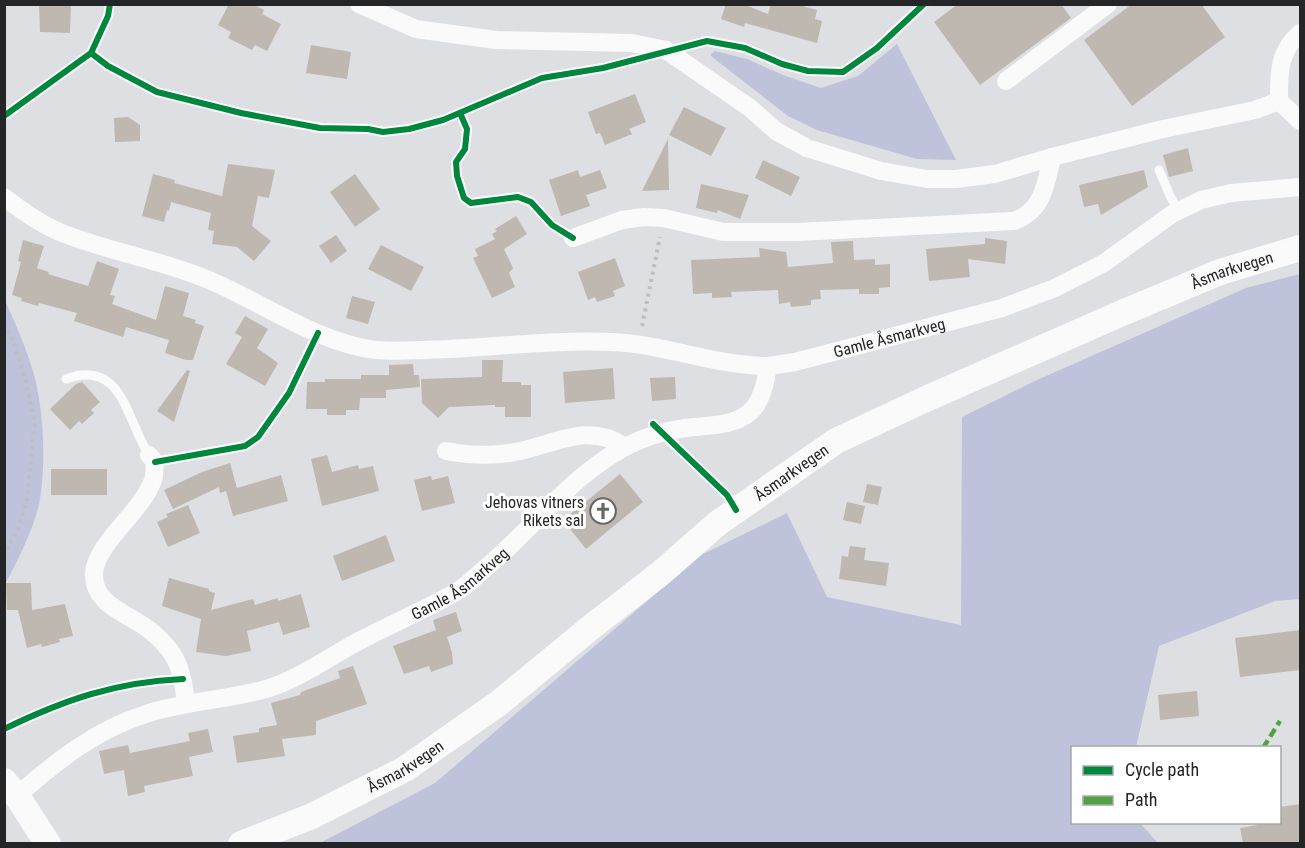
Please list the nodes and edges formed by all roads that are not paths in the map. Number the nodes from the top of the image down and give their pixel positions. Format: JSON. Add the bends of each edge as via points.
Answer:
{"nodes":[{"id":1,"x":359,"y":4,"type":"edge"},
{"id":2,"x":1108,"y":4,"type":"edge"},
{"id":3,"x":1300,"y":33,"type":"edge"},
{"id":4,"x":1006,"y":81,"type":"dead end"},
{"id":5,"x":1279,"y":101,"type":"junction"},
{"id":6,"x":1300,"y":121,"type":"edge"},
{"id":7,"x":1052,"y":157,"type":"junction"},
{"id":8,"x":1159,"y":170,"type":"dead end"},
{"id":9,"x":1300,"y":187,"type":"edge"},
{"id":10,"x":4,"y":197,"type":"edge"},
{"id":11,"x":1179,"y":210,"type":"junction"},
{"id":12,"x":573,"y":238,"type":"dead end"},
{"id":13,"x":1300,"y":248,"type":"edge"},
{"id":14,"x":768,"y":366,"type":"junction"},
{"id":15,"x":66,"y":379,"type":"dead end"},
{"id":16,"x":625,"y":447,"type":"junction"},
{"id":17,"x":446,"y":451,"type":"dead end"},
{"id":18,"x":149,"y":455,"type":"joint"},
{"id":19,"x":186,"y":704,"type":"junction"},
{"id":20,"x":11,"y":789,"type":"edge"},
{"id":21,"x":30,"y":843,"type":"edge"},
{"id":22,"x":48,"y":843,"type":"edge"},
{"id":23,"x":241,"y":843,"type":"edge"}],
"edges":[{"from":1,"to":7,"type":"street","via":[[416,29],[496,40],[632,43],[666,50],[750,108],[776,131],[807,148],[882,171],[927,179],[957,179],[995,174]]},
{"from":2,"to":4,"type":"street"},
{"from":3,"to":5,"type":"street","via":[[1281,59]]},
{"from":5,"to":6,"type":"street"},
{"from":5,"to":7,"type":"street"},
{"from":7,"to":12,"type":"street","via":[[1040,202],[1014,221],[723,232],[644,217],[622,220]]},
{"from":8,"to":11,"type":"lane"},
{"from":9,"to":11,"type":"street","name":"Gamle Åsmarkveg","via":[[1231,193]]},
{"from":10,"to":14,"type":"street","via":[[61,233],[207,279],[301,326],[375,350],[613,342],[748,366]]},
{"from":11,"to":14,"type":"street","name":"Gamle Åsmarkveg","via":[[1104,263],[1002,308]]},
{"from":13,"to":23,"type":"main road","name":"Åsmarkvegen","via":[[1221,272],[1122,313],[836,441],[718,523],[499,704],[405,768],[312,816]]},
{"from":14,"to":16,"type":"street","name":"Gamle Åsmarkveg","via":[[752,411],[736,421],[651,435]]},
{"from":15,"to":18,"type":"lane","via":[[80,374],[102,377],[113,385]]},
{"from":16,"to":17,"type":"street","via":[[595,434],[509,453]]},
{"from":16,"to":19,"type":"street","name":"Gamle Åsmarkveg","via":[[567,489],[460,590],[296,677],[267,689]]},
{"from":18,"to":19,"type":"street","via":[[155,462],[153,479],[135,511],[99,555],[95,587],[106,602],[151,631],[173,655],[180,669]]},
{"from":19,"to":20,"type":"street","name":"Gamle Åsmarkveg","via":[[145,714],[106,731]]},
{"from":20,"to":21,"type":"main road"},
{"from":20,"to":22,"type":"main road"}]}
